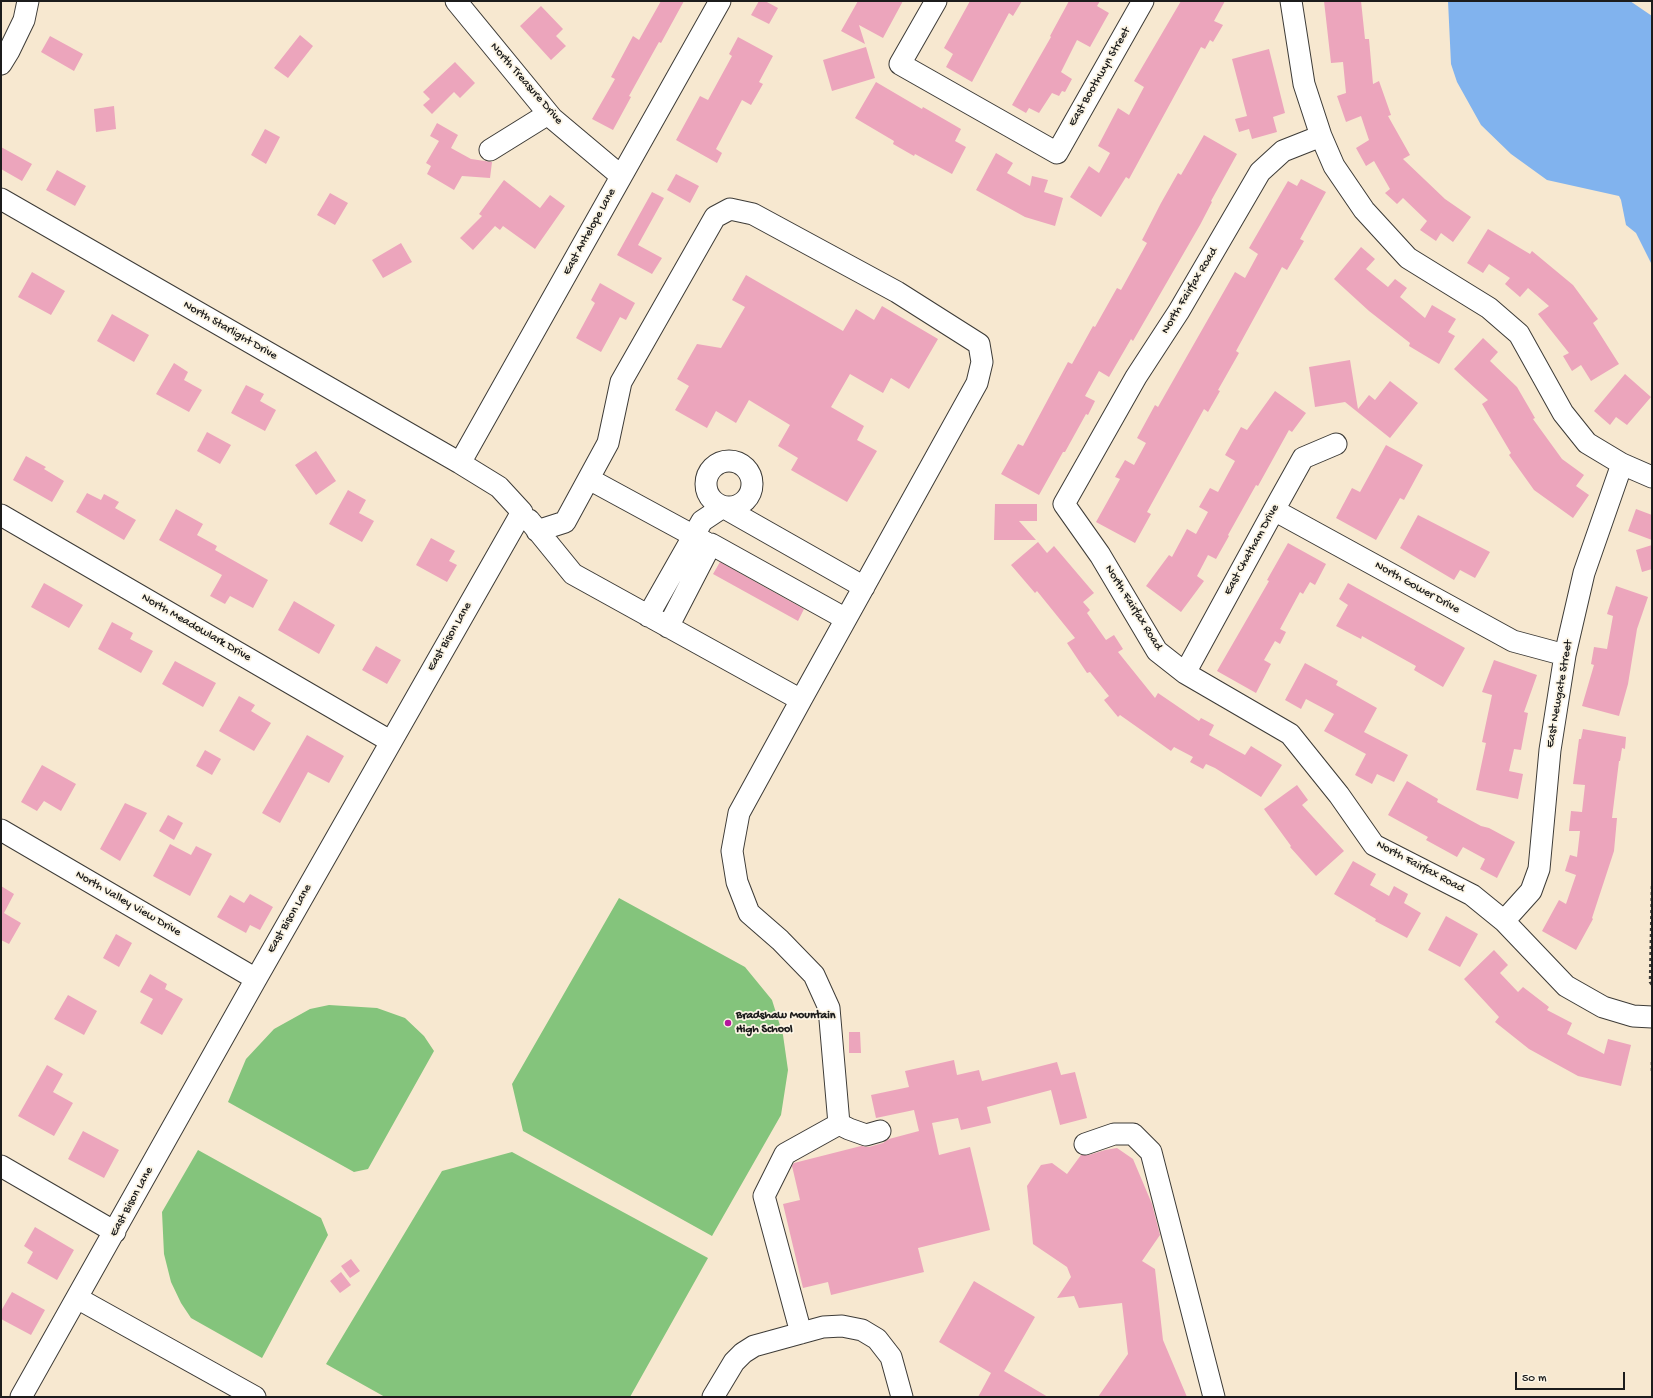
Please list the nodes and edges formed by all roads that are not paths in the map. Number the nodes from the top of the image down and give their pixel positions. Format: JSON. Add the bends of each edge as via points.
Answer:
{"nodes":[{"id":1,"x":28,"y":1,"type":"edge"},
{"id":2,"x":456,"y":1,"type":"edge"},
{"id":3,"x":720,"y":1,"type":"edge"},
{"id":4,"x":936,"y":1,"type":"edge"},
{"id":5,"x":1143,"y":1,"type":"edge"},
{"id":6,"x":1291,"y":1,"type":"edge"},
{"id":7,"x":1,"y":64,"type":"edge"},
{"id":8,"x":548,"y":114,"type":"junction"},
{"id":9,"x":1321,"y":136,"type":"junction"},
{"id":10,"x":490,"y":150,"type":"dead end"},
{"id":11,"x":621,"y":176,"type":"junction"},
{"id":12,"x":1,"y":199,"type":"edge"},
{"id":13,"x":1336,"y":444,"type":"dead end"},
{"id":14,"x":460,"y":463,"type":"junction"},
{"id":15,"x":1622,"y":464,"type":"junction"},
{"id":16,"x":1652,"y":477,"type":"edge"},
{"id":17,"x":589,"y":479,"type":"junction"},
{"id":18,"x":1274,"y":510,"type":"junction"},
{"id":19,"x":522,"y":512,"type":"junction"},
{"id":20,"x":1,"y":515,"type":"edge"},
{"id":21,"x":537,"y":531,"type":"junction"},
{"id":22,"x":702,"y":540,"type":"junction"},
{"id":23,"x":864,"y":587,"type":"junction"},
{"id":24,"x":648,"y":616,"type":"junction"},
{"id":25,"x":846,"y":619,"type":"junction"},
{"id":26,"x":668,"y":626,"type":"junction"},
{"id":27,"x":1566,"y":655,"type":"junction"},
{"id":28,"x":1184,"y":673,"type":"junction"},
{"id":29,"x":801,"y":700,"type":"junction"},
{"id":30,"x":390,"y":741,"type":"junction"},
{"id":31,"x":1,"y":830,"type":"edge"},
{"id":32,"x":1504,"y":921,"type":"junction"},
{"id":33,"x":256,"y":979,"type":"junction"},
{"id":34,"x":1652,"y":1017,"type":"edge"},
{"id":35,"x":839,"y":1124,"type":"junction"},
{"id":36,"x":880,"y":1131,"type":"dead end"},
{"id":37,"x":1084,"y":1144,"type":"dead end"},
{"id":38,"x":1,"y":1166,"type":"edge"},
{"id":39,"x":115,"y":1232,"type":"junction"},
{"id":40,"x":77,"y":1298,"type":"junction"},
{"id":41,"x":801,"y":1333,"type":"junction"},
{"id":42,"x":21,"y":1397,"type":"edge"},
{"id":43,"x":255,"y":1397,"type":"edge"},
{"id":44,"x":713,"y":1397,"type":"edge"},
{"id":45,"x":902,"y":1397,"type":"edge"},
{"id":46,"x":1214,"y":1397,"type":"edge"}],
"edges":[{"from":1,"to":7,"type":"street","via":[[24,20]]},
{"from":2,"to":8,"type":"street","name":"North Treasure Drive"},
{"from":3,"to":11,"type":"street","name":"East Antelope Lane"},
{"from":4,"to":5,"type":"street","name":"East Boothwyn Street","via":[[900,64],[1057,154]]},
{"from":6,"to":9,"type":"street","via":[[1304,84]]},
{"from":8,"to":10,"type":"street"},
{"from":8,"to":11,"type":"street","name":"North Treasure Drive"},
{"from":9,"to":15,"type":"street","via":[[1334,166],[1364,210],[1408,258],[1489,308],[1519,334],[1563,413],[1587,443]]},
{"from":9,"to":28,"type":"street","name":"North Fairfax Road","via":[[1283,151],[1260,172],[1179,311],[1136,377],[1064,504],[1100,555],[1157,651]]},
{"from":11,"to":14,"type":"street","name":"East Antelope Lane"},
{"from":12,"to":14,"type":"street","name":"North Starlight Drive"},
{"from":13,"to":18,"type":"street","name":"East Chatham Drive","via":[[1303,458]]},
{"from":14,"to":19,"type":"street","via":[[499,487]]},
{"from":15,"to":16,"type":"street"},
{"from":15,"to":27,"type":"street","name":"East Newgate Street","via":[[1584,573]]},
{"from":17,"to":21,"type":"street","via":[[565,522]]},
{"from":17,"to":22,"type":"street"},
{"from":17,"to":23,"type":"street","via":[[608,443],[621,382],[714,217],[730,209],[753,214],[897,292],[978,344],[982,362],[977,383]]},
{"from":18,"to":27,"type":"street","name":"North Gower Drive","via":[[1513,641]]},
{"from":18,"to":28,"type":"street","name":"East Chatham Drive"},
{"from":19,"to":21,"type":"street"},
{"from":19,"to":30,"type":"street","name":"East Bison Lane"},
{"from":20,"to":30,"type":"street","name":"North Meadowlark Drive"},
{"from":21,"to":24,"type":"street","via":[[573,574]]},
{"from":22,"to":23,"type":"street","via":[[702,521],[723,507]]},
{"from":22,"to":24,"type":"street"},
{"from":22,"to":25,"type":"street"},
{"from":22,"to":26,"type":"street"},
{"from":23,"to":25,"type":"street"},
{"from":24,"to":26,"type":"street"},
{"from":25,"to":29,"type":"street"},
{"from":26,"to":29,"type":"street"},
{"from":27,"to":32,"type":"street","name":"East Newgate Street","via":[[1550,750],[1539,869],[1531,891]]},
{"from":28,"to":32,"type":"street","name":"North Fairfax Road","via":[[1290,734],[1374,845],[1472,895]]},
{"from":29,"to":35,"type":"street","via":[[738,813],[732,851],[737,882],[749,913],[814,975],[829,1008]]},
{"from":30,"to":33,"type":"street","name":"East Bison Lane"},
{"from":31,"to":33,"type":"street","name":"North Valley View Drive"},
{"from":32,"to":34,"type":"street","name":"North Fairfax Road","via":[[1566,986],[1604,1007],[1633,1016]]},
{"from":33,"to":39,"type":"street","name":"East Bison Lane"},
{"from":35,"to":36,"type":"street","via":[[866,1135]]},
{"from":35,"to":41,"type":"street","via":[[784,1154],[764,1196]]},
{"from":37,"to":46,"type":"street","via":[[1114,1134],[1133,1134],[1151,1152]]},
{"from":38,"to":39,"type":"street"},
{"from":39,"to":40,"type":"street","name":"East Bison Lane"},
{"from":40,"to":42,"type":"street","name":"East Bison Lane"},
{"from":40,"to":43,"type":"street"},
{"from":41,"to":44,"type":"street","via":[[754,1346],[743,1353],[734,1362]]},
{"from":41,"to":45,"type":"street","via":[[824,1327],[842,1326],[862,1330],[872,1336],[891,1357]]}]}
